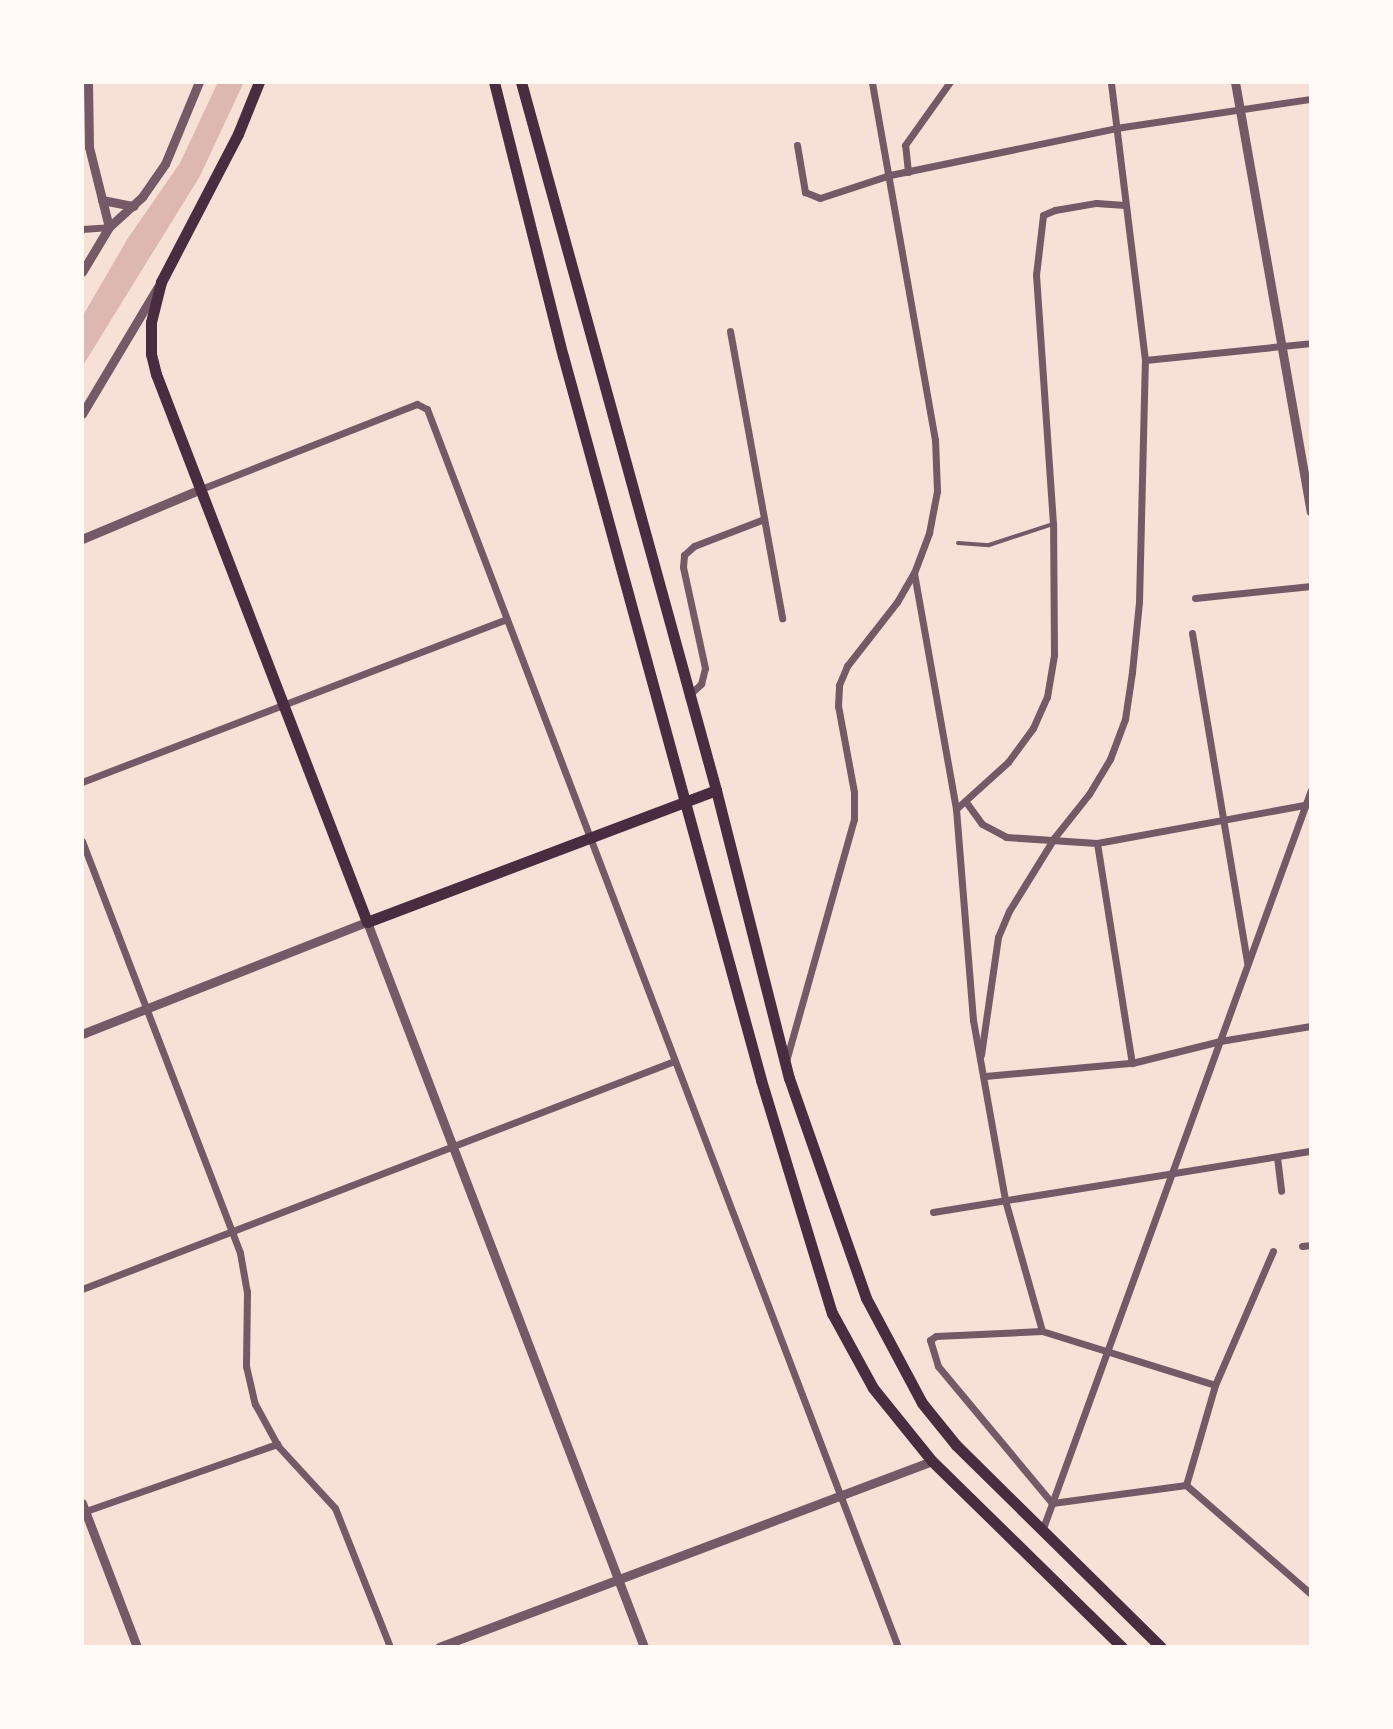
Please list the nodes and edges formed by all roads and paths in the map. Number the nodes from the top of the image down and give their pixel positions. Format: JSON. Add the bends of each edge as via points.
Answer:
{"nodes":[{"id":1,"x":88,"y":82,"type":"edge"},
{"id":2,"x":199,"y":82,"type":"edge"},
{"id":3,"x":259,"y":82,"type":"edge"},
{"id":4,"x":494,"y":82,"type":"edge"},
{"id":5,"x":521,"y":82,"type":"edge"},
{"id":6,"x":872,"y":82,"type":"edge"},
{"id":7,"x":950,"y":82,"type":"edge"},
{"id":8,"x":1111,"y":82,"type":"edge"},
{"id":9,"x":1235,"y":82,"type":"edge"},
{"id":10,"x":1311,"y":99,"type":"edge"},
{"id":11,"x":1240,"y":111,"type":"junction"},
{"id":12,"x":1116,"y":128,"type":"junction"},
{"id":13,"x":797,"y":145,"type":"dead end"},
{"id":14,"x":908,"y":172,"type":"junction"},
{"id":15,"x":890,"y":175,"type":"junction"},
{"id":16,"x":102,"y":200,"type":"junction"},
{"id":17,"x":1125,"y":205,"type":"junction"},
{"id":18,"x":133,"y":206,"type":"junction"},
{"id":19,"x":109,"y":227,"type":"junction"},
{"id":20,"x":82,"y":229,"type":"edge"},
{"id":21,"x":82,"y":272,"type":"edge"},
{"id":22,"x":161,"y":282,"type":"junction"},
{"id":23,"x":730,"y":331,"type":"dead end"},
{"id":24,"x":1311,"y":343,"type":"edge"},
{"id":25,"x":1284,"y":347,"type":"junction"},
{"id":26,"x":1145,"y":360,"type":"junction"},
{"id":27,"x":82,"y":414,"type":"edge"},
{"id":28,"x":201,"y":489,"type":"junction"},
{"id":29,"x":1311,"y":511,"type":"edge"},
{"id":30,"x":764,"y":519,"type":"junction"},
{"id":31,"x":1053,"y":524,"type":"junction"},
{"id":32,"x":82,"y":539,"type":"edge"},
{"id":33,"x":958,"y":543,"type":"dead end"},
{"id":34,"x":914,"y":573,"type":"junction"},
{"id":35,"x":1311,"y":586,"type":"edge"},
{"id":36,"x":1195,"y":598,"type":"dead end"},
{"id":37,"x":782,"y":618,"type":"dead end"},
{"id":38,"x":507,"y":619,"type":"junction"},
{"id":39,"x":1192,"y":633,"type":"dead end"},
{"id":40,"x":688,"y":697,"type":"junction"},
{"id":41,"x":283,"y":704,"type":"junction"},
{"id":42,"x":82,"y":782,"type":"edge"},
{"id":43,"x":716,"y":790,"type":"junction"},
{"id":44,"x":1311,"y":790,"type":"edge"},
{"id":45,"x":685,"y":800,"type":"junction"},
{"id":46,"x":966,"y":802,"type":"junction"},
{"id":47,"x":1308,"y":804,"type":"edge"},
{"id":48,"x":956,"y":809,"type":"junction"},
{"id":49,"x":1224,"y":822,"type":"junction"},
{"id":50,"x":1054,"y":838,"type":"junction"},
{"id":51,"x":589,"y":840,"type":"junction"},
{"id":52,"x":82,"y":841,"type":"edge"},
{"id":53,"x":1097,"y":843,"type":"junction"},
{"id":54,"x":367,"y":922,"type":"junction"},
{"id":55,"x":1248,"y":965,"type":"junction"},
{"id":56,"x":147,"y":1009,"type":"junction"},
{"id":57,"x":1311,"y":1026,"type":"edge"},
{"id":58,"x":82,"y":1034,"type":"edge"},
{"id":59,"x":1220,"y":1041,"type":"junction"},
{"id":60,"x":981,"y":1055,"type":"junction"},
{"id":61,"x":674,"y":1061,"type":"junction"},
{"id":62,"x":785,"y":1063,"type":"junction"},
{"id":63,"x":1132,"y":1063,"type":"junction"},
{"id":64,"x":985,"y":1076,"type":"junction"},
{"id":65,"x":454,"y":1147,"type":"junction"},
{"id":66,"x":1311,"y":1151,"type":"edge"},
{"id":67,"x":1277,"y":1157,"type":"junction"},
{"id":68,"x":1172,"y":1174,"type":"junction"},
{"id":69,"x":1281,"y":1191,"type":"dead end"},
{"id":70,"x":1005,"y":1200,"type":"junction"},
{"id":71,"x":933,"y":1212,"type":"dead end"},
{"id":72,"x":232,"y":1231,"type":"junction"},
{"id":73,"x":1273,"y":1251,"type":"dead end"},
{"id":74,"x":82,"y":1289,"type":"edge"},
{"id":75,"x":1042,"y":1331,"type":"junction"},
{"id":76,"x":1108,"y":1351,"type":"junction"},
{"id":77,"x":1215,"y":1385,"type":"junction"},
{"id":78,"x":277,"y":1444,"type":"junction"},
{"id":79,"x":932,"y":1461,"type":"junction"},
{"id":80,"x":1186,"y":1485,"type":"junction"},
{"id":81,"x":840,"y":1496,"type":"junction"},
{"id":82,"x":1052,"y":1503,"type":"junction"},
{"id":83,"x":83,"y":1508,"type":"edge"},
{"id":84,"x":1042,"y":1531,"type":"junction"},
{"id":85,"x":618,"y":1580,"type":"junction"},
{"id":86,"x":1311,"y":1594,"type":"edge"},
{"id":87,"x":137,"y":1647,"type":"edge"},
{"id":88,"x":390,"y":1647,"type":"edge"},
{"id":89,"x":439,"y":1647,"type":"edge"},
{"id":90,"x":644,"y":1647,"type":"edge"},
{"id":91,"x":898,"y":1647,"type":"edge"},
{"id":92,"x":1122,"y":1647,"type":"edge"},
{"id":93,"x":1161,"y":1647,"type":"edge"}],
"edges":[{"from":1,"to":16,"type":"street","via":[[89,147]]},
{"from":2,"to":18,"type":"street","via":[[165,164]]},
{"from":3,"to":22,"type":"main road","via":[[238,134]]},
{"from":4,"to":45,"type":"main road"},
{"from":5,"to":40,"type":"main road"},
{"from":6,"to":15,"type":"street"},
{"from":7,"to":14,"type":"street","via":[[905,145]]},
{"from":8,"to":12,"type":"street"},
{"from":9,"to":11,"type":"street"},
{"from":10,"to":11,"type":"street"},
{"from":11,"to":12,"type":"street"},
{"from":11,"to":25,"type":"street"},
{"from":12,"to":14,"type":"street"},
{"from":12,"to":17,"type":"street"},
{"from":13,"to":15,"type":"street","via":[[809,196],[820,198]]},
{"from":14,"to":15,"type":"street"},
{"from":15,"to":34,"type":"street","via":[[937,466],[933,517]]},
{"from":16,"to":18,"type":"street"},
{"from":16,"to":19,"type":"street"},
{"from":17,"to":26,"type":"street"},
{"from":17,"to":31,"type":"street","via":[[1096,203],[1055,210],[1043,215],[1038,235],[1038,327]]},
{"from":18,"to":19,"type":"street"},
{"from":19,"to":20,"type":"street"},
{"from":19,"to":21,"type":"street"},
{"from":22,"to":27,"type":"street"},
{"from":22,"to":28,"type":"main road","via":[[151,322],[151,354]]},
{"from":23,"to":30,"type":"street"},
{"from":24,"to":25,"type":"street"},
{"from":25,"to":26,"type":"street"},
{"from":25,"to":29,"type":"street"},
{"from":26,"to":50,"type":"street","via":[[1139,602],[1125,719],[1110,759]]},
{"from":28,"to":32,"type":"street"},
{"from":28,"to":38,"type":"street","via":[[423,405]]},
{"from":28,"to":41,"type":"main road"},
{"from":30,"to":37,"type":"street"},
{"from":30,"to":40,"type":"street","via":[[694,546],[684,555],[705,668],[701,684]]},
{"from":31,"to":33,"type":"lane","via":[[994,545]]},
{"from":31,"to":46,"type":"street","via":[[1054,655],[1047,697],[1014,754]]},
{"from":34,"to":48,"type":"street"},
{"from":34,"to":62,"type":"street","via":[[839,685],[854,819]]},
{"from":35,"to":36,"type":"street"},
{"from":38,"to":41,"type":"street"},
{"from":38,"to":51,"type":"street"},
{"from":39,"to":49,"type":"street"},
{"from":40,"to":43,"type":"main road"},
{"from":41,"to":42,"type":"street"},
{"from":41,"to":54,"type":"main road"},
{"from":43,"to":45,"type":"main road"},
{"from":43,"to":62,"type":"main road"},
{"from":44,"to":47,"type":"street"},
{"from":45,"to":51,"type":"main road"},
{"from":45,"to":79,"type":"main road","via":[[761,1080],[832,1313],[873,1388]]},
{"from":46,"to":48,"type":"street"},
{"from":46,"to":50,"type":"street","via":[[982,824],[1006,837]]},
{"from":47,"to":49,"type":"street"},
{"from":47,"to":55,"type":"street"},
{"from":48,"to":60,"type":"street","via":[[973,1020]]},
{"from":49,"to":53,"type":"street"},
{"from":49,"to":55,"type":"street"},
{"from":50,"to":53,"type":"street"},
{"from":50,"to":60,"type":"street","via":[[998,937]]},
{"from":51,"to":54,"type":"main road"},
{"from":51,"to":61,"type":"street"},
{"from":52,"to":56,"type":"street"},
{"from":53,"to":63,"type":"street"},
{"from":54,"to":56,"type":"street"},
{"from":54,"to":65,"type":"street"},
{"from":55,"to":59,"type":"street"},
{"from":56,"to":58,"type":"street"},
{"from":56,"to":72,"type":"street"},
{"from":57,"to":59,"type":"street"},
{"from":59,"to":63,"type":"street"},
{"from":59,"to":68,"type":"street"},
{"from":60,"to":64,"type":"street"},
{"from":61,"to":65,"type":"street"},
{"from":61,"to":81,"type":"street"},
{"from":62,"to":84,"type":"main road","via":[[847,1247],[891,1349],[922,1403],[956,1445]]},
{"from":63,"to":64,"type":"street"},
{"from":64,"to":70,"type":"street"},
{"from":65,"to":72,"type":"street"},
{"from":65,"to":85,"type":"street"},
{"from":66,"to":67,"type":"street"},
{"from":67,"to":68,"type":"street"},
{"from":67,"to":69,"type":"street"},
{"from":68,"to":70,"type":"street"},
{"from":68,"to":76,"type":"street"},
{"from":70,"to":71,"type":"street"},
{"from":70,"to":75,"type":"street"},
{"from":72,"to":74,"type":"street"},
{"from":72,"to":78,"type":"street","via":[[245,1276],[247,1376],[258,1413]]},
{"from":73,"to":77,"type":"street"},
{"from":75,"to":76,"type":"street"},
{"from":75,"to":82,"type":"street","via":[[930,1340],[947,1378]]},
{"from":76,"to":77,"type":"street"},
{"from":76,"to":82,"type":"street"},
{"from":77,"to":80,"type":"street"},
{"from":78,"to":83,"type":"street"},
{"from":78,"to":88,"type":"street","via":[[335,1508]]},
{"from":79,"to":81,"type":"street"},
{"from":79,"to":92,"type":"main road"},
{"from":80,"to":82,"type":"street"},
{"from":80,"to":86,"type":"street"},
{"from":81,"to":85,"type":"street"},
{"from":81,"to":91,"type":"street"},
{"from":82,"to":84,"type":"street"},
{"from":83,"to":87,"type":"street"},
{"from":84,"to":93,"type":"main road"},
{"from":85,"to":89,"type":"street"},
{"from":85,"to":90,"type":"street"}]}
